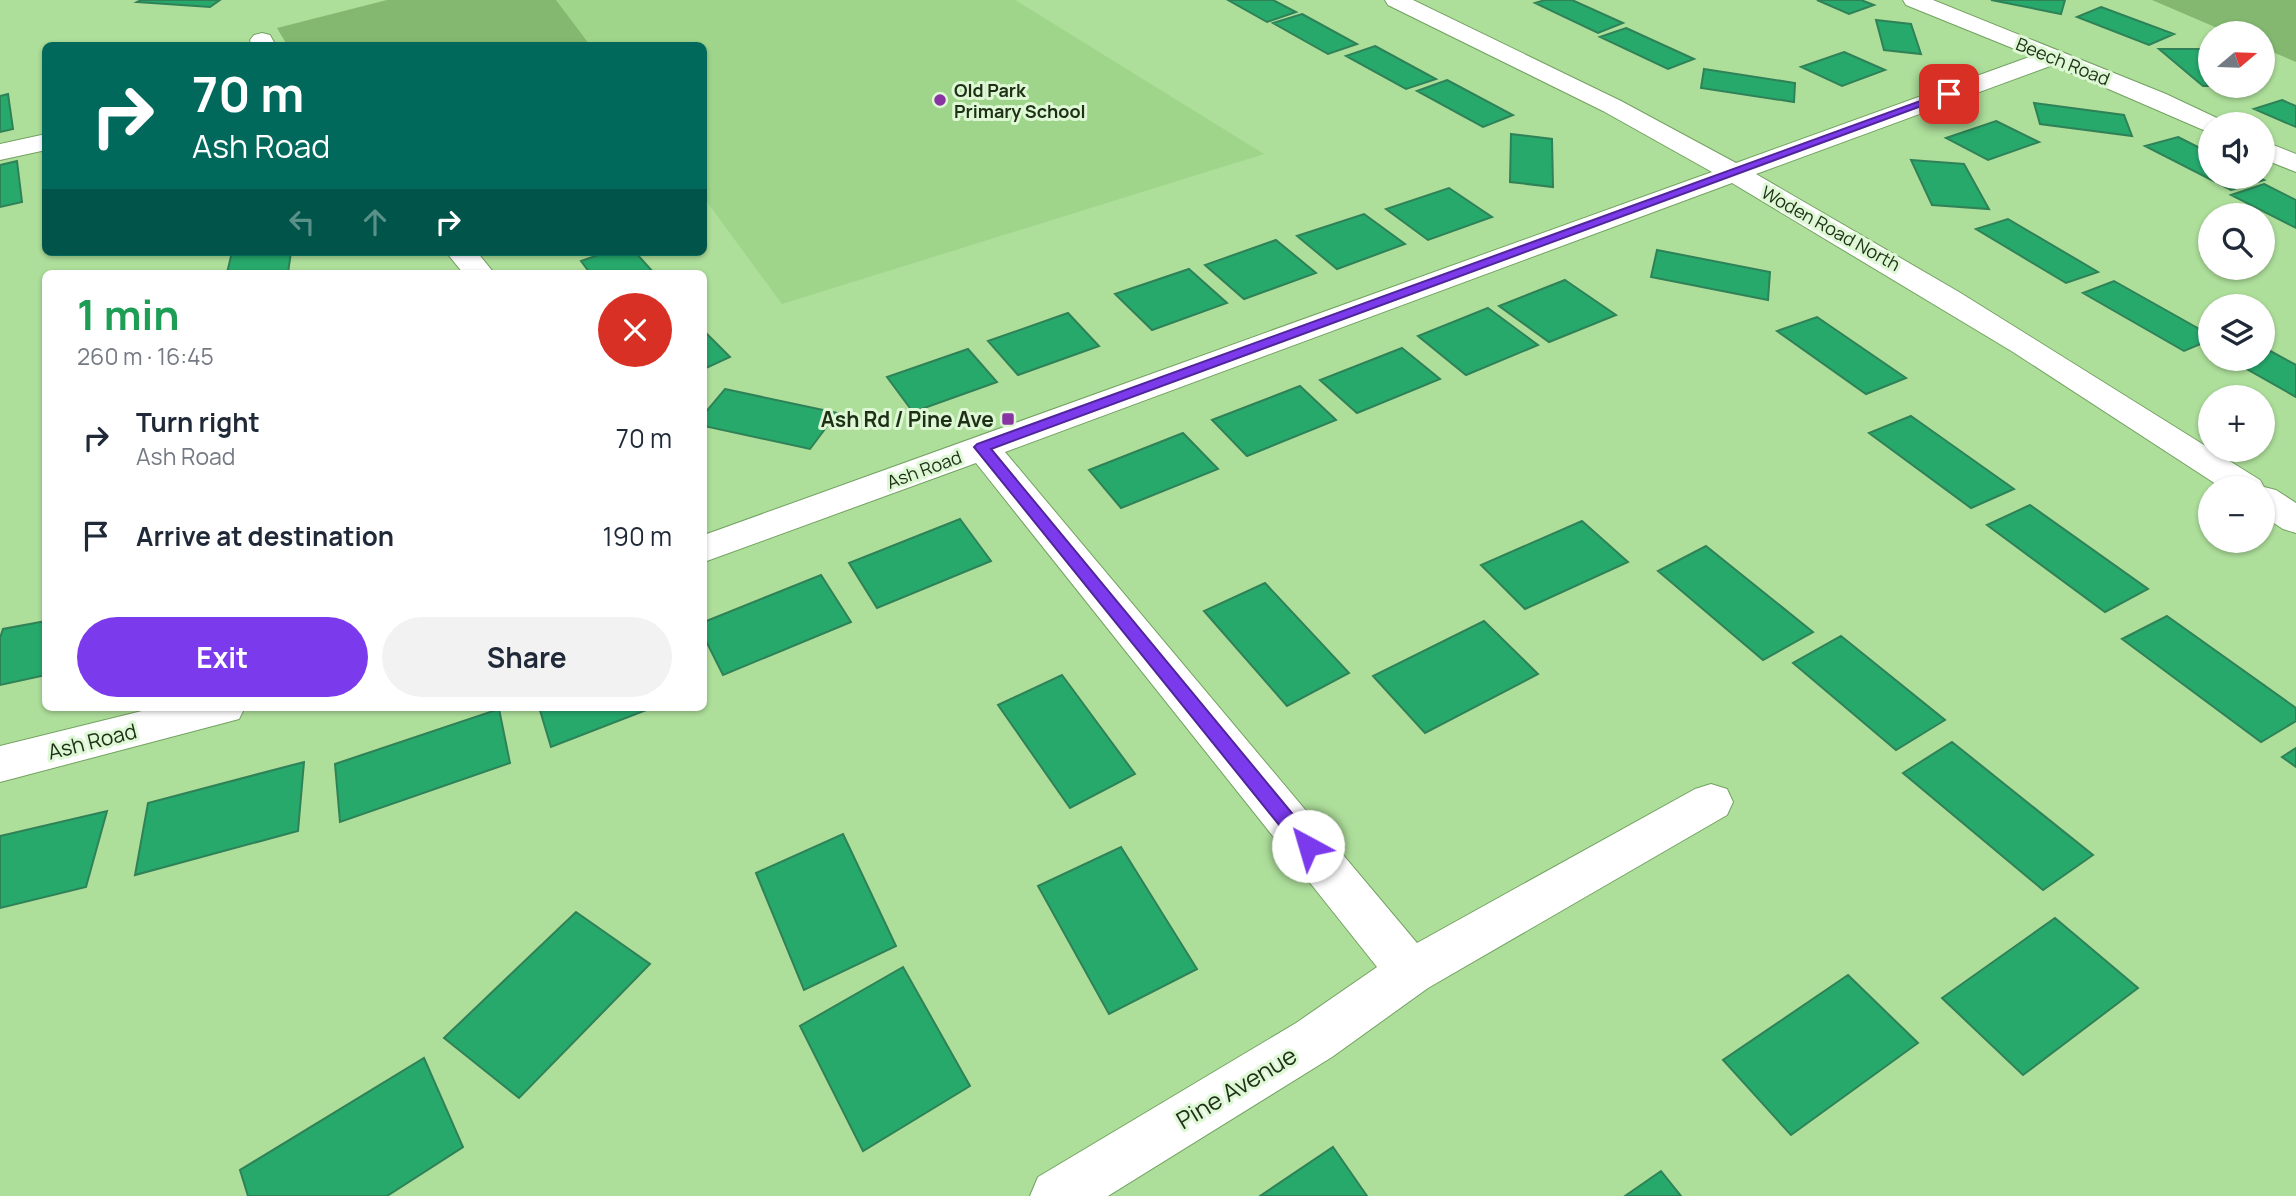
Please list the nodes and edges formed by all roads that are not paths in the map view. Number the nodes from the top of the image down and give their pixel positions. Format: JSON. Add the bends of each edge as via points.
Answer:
{"nodes":[{"id":1,"x":1396,"y":0,"type":"edge"},
{"id":2,"x":1914,"y":0,"type":"edge"},
{"id":3,"x":2052,"y":57,"type":"junction"},
{"id":4,"x":2198,"y":118,"type":"edge"},
{"id":5,"x":42,"y":143,"type":"edge"},
{"id":6,"x":0,"y":152,"type":"edge"},
{"id":7,"x":2275,"y":154,"type":"edge"},
{"id":8,"x":2296,"y":164,"type":"edge"},
{"id":9,"x":1732,"y":173,"type":"junction"},
{"id":10,"x":464,"y":256,"type":"edge"},
{"id":11,"x":476,"y":270,"type":"edge"},
{"id":12,"x":982,"y":447,"type":"junction"},
{"id":13,"x":2229,"y":476,"type":"edge"},
{"id":14,"x":2275,"y":507,"type":"edge"},
{"id":15,"x":2296,"y":520,"type":"edge"},
{"id":16,"x":707,"y":548,"type":"edge"},
{"id":17,"x":208,"y":711,"type":"edge"},
{"id":18,"x":0,"y":764,"type":"edge"},
{"id":19,"x":1711,"y":802,"type":"dead end"},
{"id":20,"x":1411,"y":972,"type":"junction"},
{"id":21,"x":1057,"y":1196,"type":"edge"}],
"edges":[{"from":1,"to":9,"type":"street","name":"Woden Road North","via":[[1640,121]]},
{"from":2,"to":3,"type":"street","name":"Beech Road"},
{"from":3,"to":4,"type":"street","name":"Beech Road"},
{"from":3,"to":9,"type":"street","name":"Ash Road"},
{"from":5,"to":6,"type":"street"},
{"from":7,"to":8,"type":"street"},
{"from":9,"to":12,"type":"street","name":"Ash Road"},
{"from":9,"to":13,"type":"street","name":"Woden Road North","via":[[1910,273]]},
{"from":10,"to":11,"type":"street"},
{"from":12,"to":16,"type":"street","name":"Ash Road"},
{"from":12,"to":20,"type":"street"},
{"from":14,"to":15,"type":"street"},
{"from":17,"to":18,"type":"street","name":"Ash Road"},
{"from":19,"to":20,"type":"street","name":"Pine Avenue"},
{"from":20,"to":21,"type":"street","name":"Pine Avenue","via":[[1314,1040]]}]}
